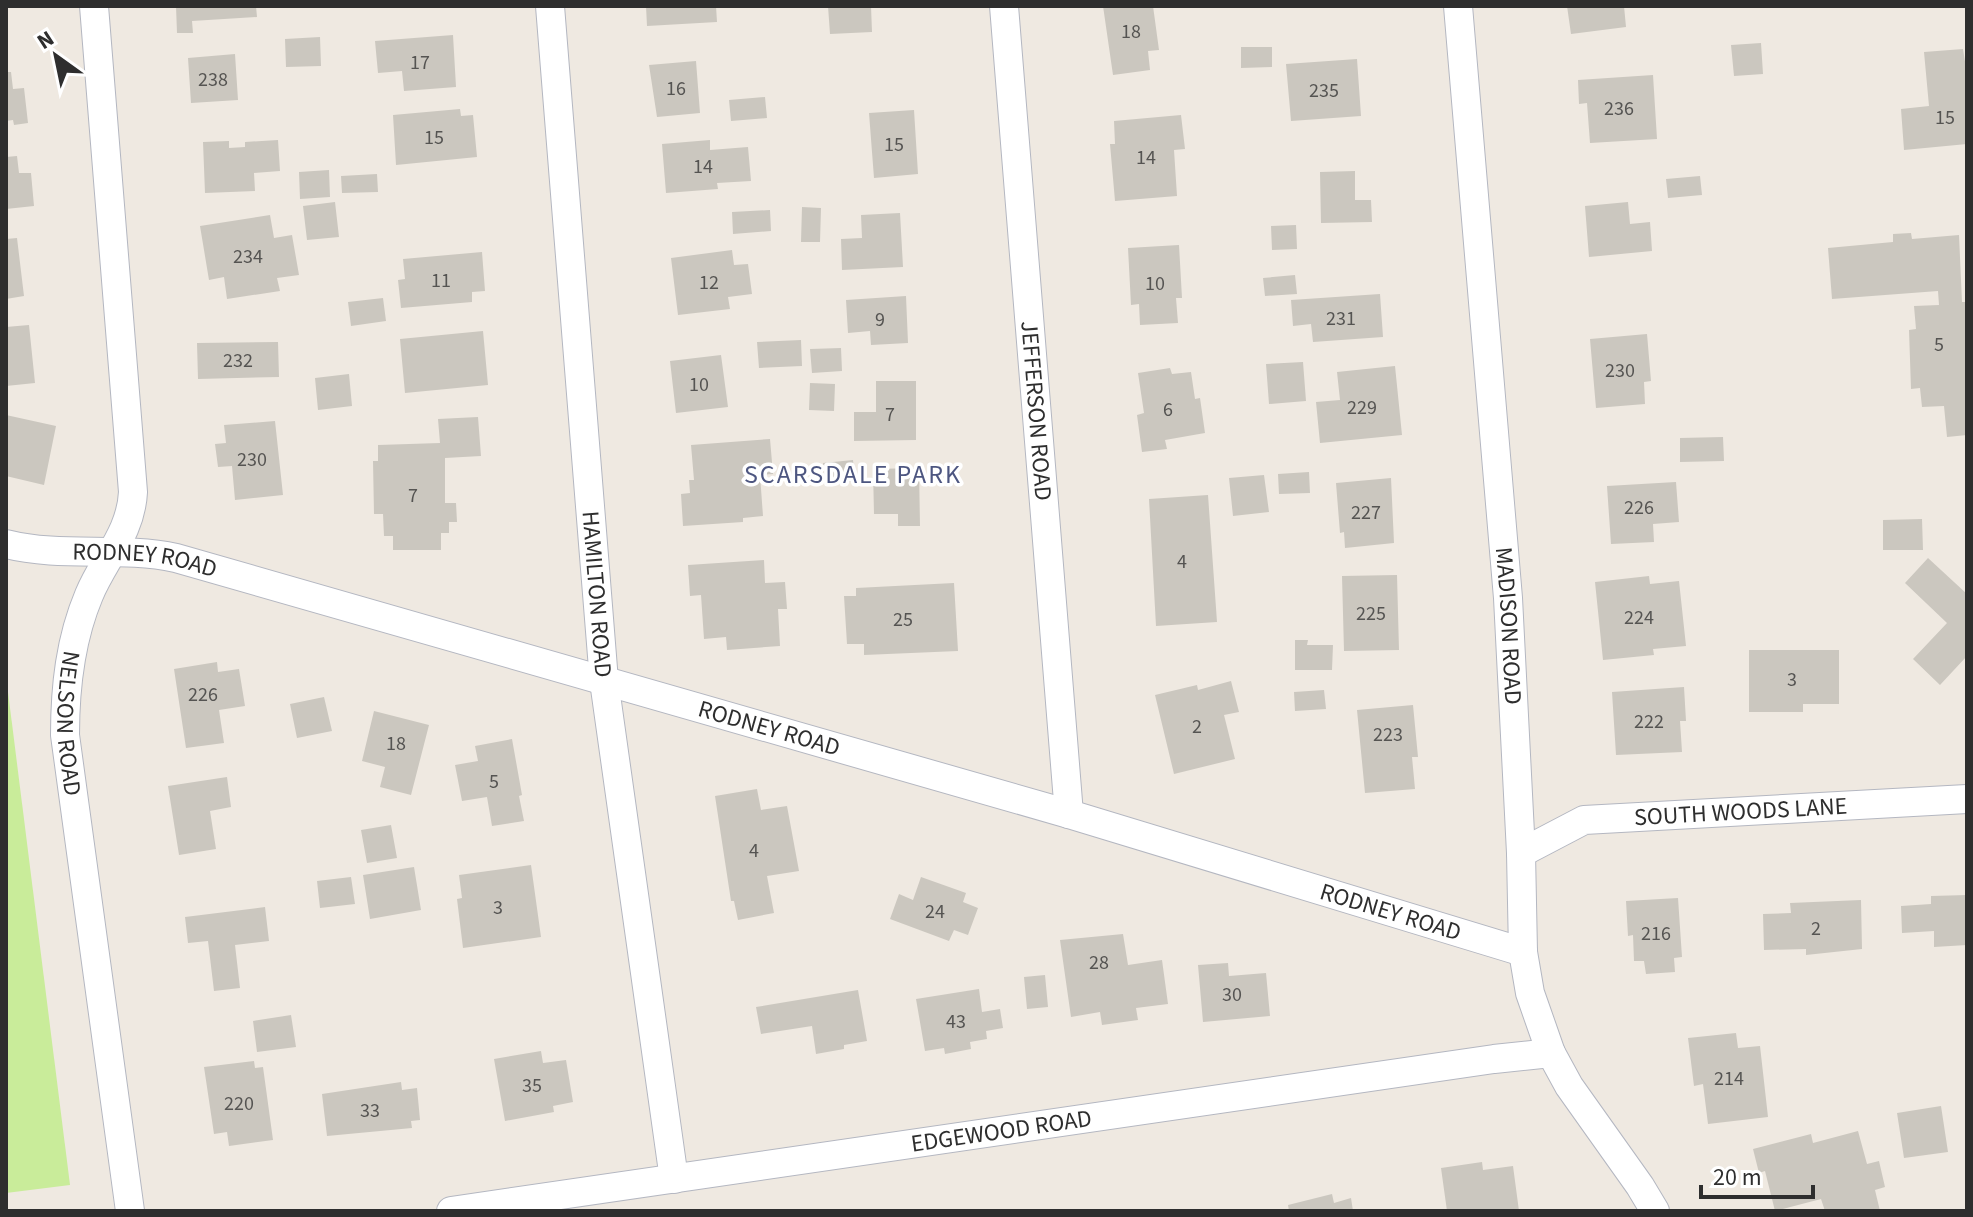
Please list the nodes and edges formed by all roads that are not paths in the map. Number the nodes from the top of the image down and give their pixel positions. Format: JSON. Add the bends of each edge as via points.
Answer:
{"nodes":[{"id":1,"x":94,"y":6,"type":"edge"},
{"id":2,"x":550,"y":6,"type":"edge"},
{"id":3,"x":1004,"y":6,"type":"edge"},
{"id":4,"x":1458,"y":6,"type":"edge"},
{"id":5,"x":6,"y":544,"type":"edge"},
{"id":6,"x":112,"y":553,"type":"junction"},
{"id":7,"x":604,"y":681,"type":"junction"},
{"id":8,"x":1967,"y":799,"type":"edge"},
{"id":9,"x":1069,"y":814,"type":"junction"},
{"id":10,"x":1521,"y":853,"type":"junction"},
{"id":11,"x":1523,"y":952,"type":"junction"},
{"id":12,"x":1551,"y":1053,"type":"junction"},
{"id":13,"x":674,"y":1179,"type":"junction"},
{"id":14,"x":130,"y":1211,"type":"edge"},
{"id":15,"x":451,"y":1211,"type":"edge"},
{"id":16,"x":1655,"y":1211,"type":"edge"}],
"edges":[{"from":1,"to":6,"type":"street","name":"NELSON ROAD","via":[[133,492],[129,520]]},
{"from":2,"to":7,"type":"street","name":"HAMILTON ROAD"},
{"from":3,"to":9,"type":"street","name":"JEFFERSON ROAD"},
{"from":4,"to":10,"type":"street","name":"MADISON ROAD","via":[[1508,598]]},
{"from":5,"to":6,"type":"street","name":"RODNEY ROAD"},
{"from":6,"to":7,"type":"street","name":"RODNEY ROAD","via":[[176,558]]},
{"from":6,"to":14,"type":"street","name":"NELSON ROAD","via":[[76,633],[66,684],[65,735]]},
{"from":7,"to":9,"type":"street","name":"RODNEY ROAD"},
{"from":7,"to":13,"type":"street","name":"HAMILTON ROAD"},
{"from":8,"to":10,"type":"street","name":"SOUTH WOODS LANE","via":[[1584,820]]},
{"from":9,"to":11,"type":"street","name":"RODNEY ROAD"},
{"from":10,"to":11,"type":"street","name":"MADISON ROAD"},
{"from":11,"to":12,"type":"street","name":"MADISON ROAD","via":[[1530,993]]},
{"from":12,"to":13,"type":"street","name":"EDGEWOOD ROAD"},
{"from":12,"to":16,"type":"street","name":"MADISON ROAD"},
{"from":13,"to":15,"type":"street","name":"EDGEWOOD ROAD"}]}
